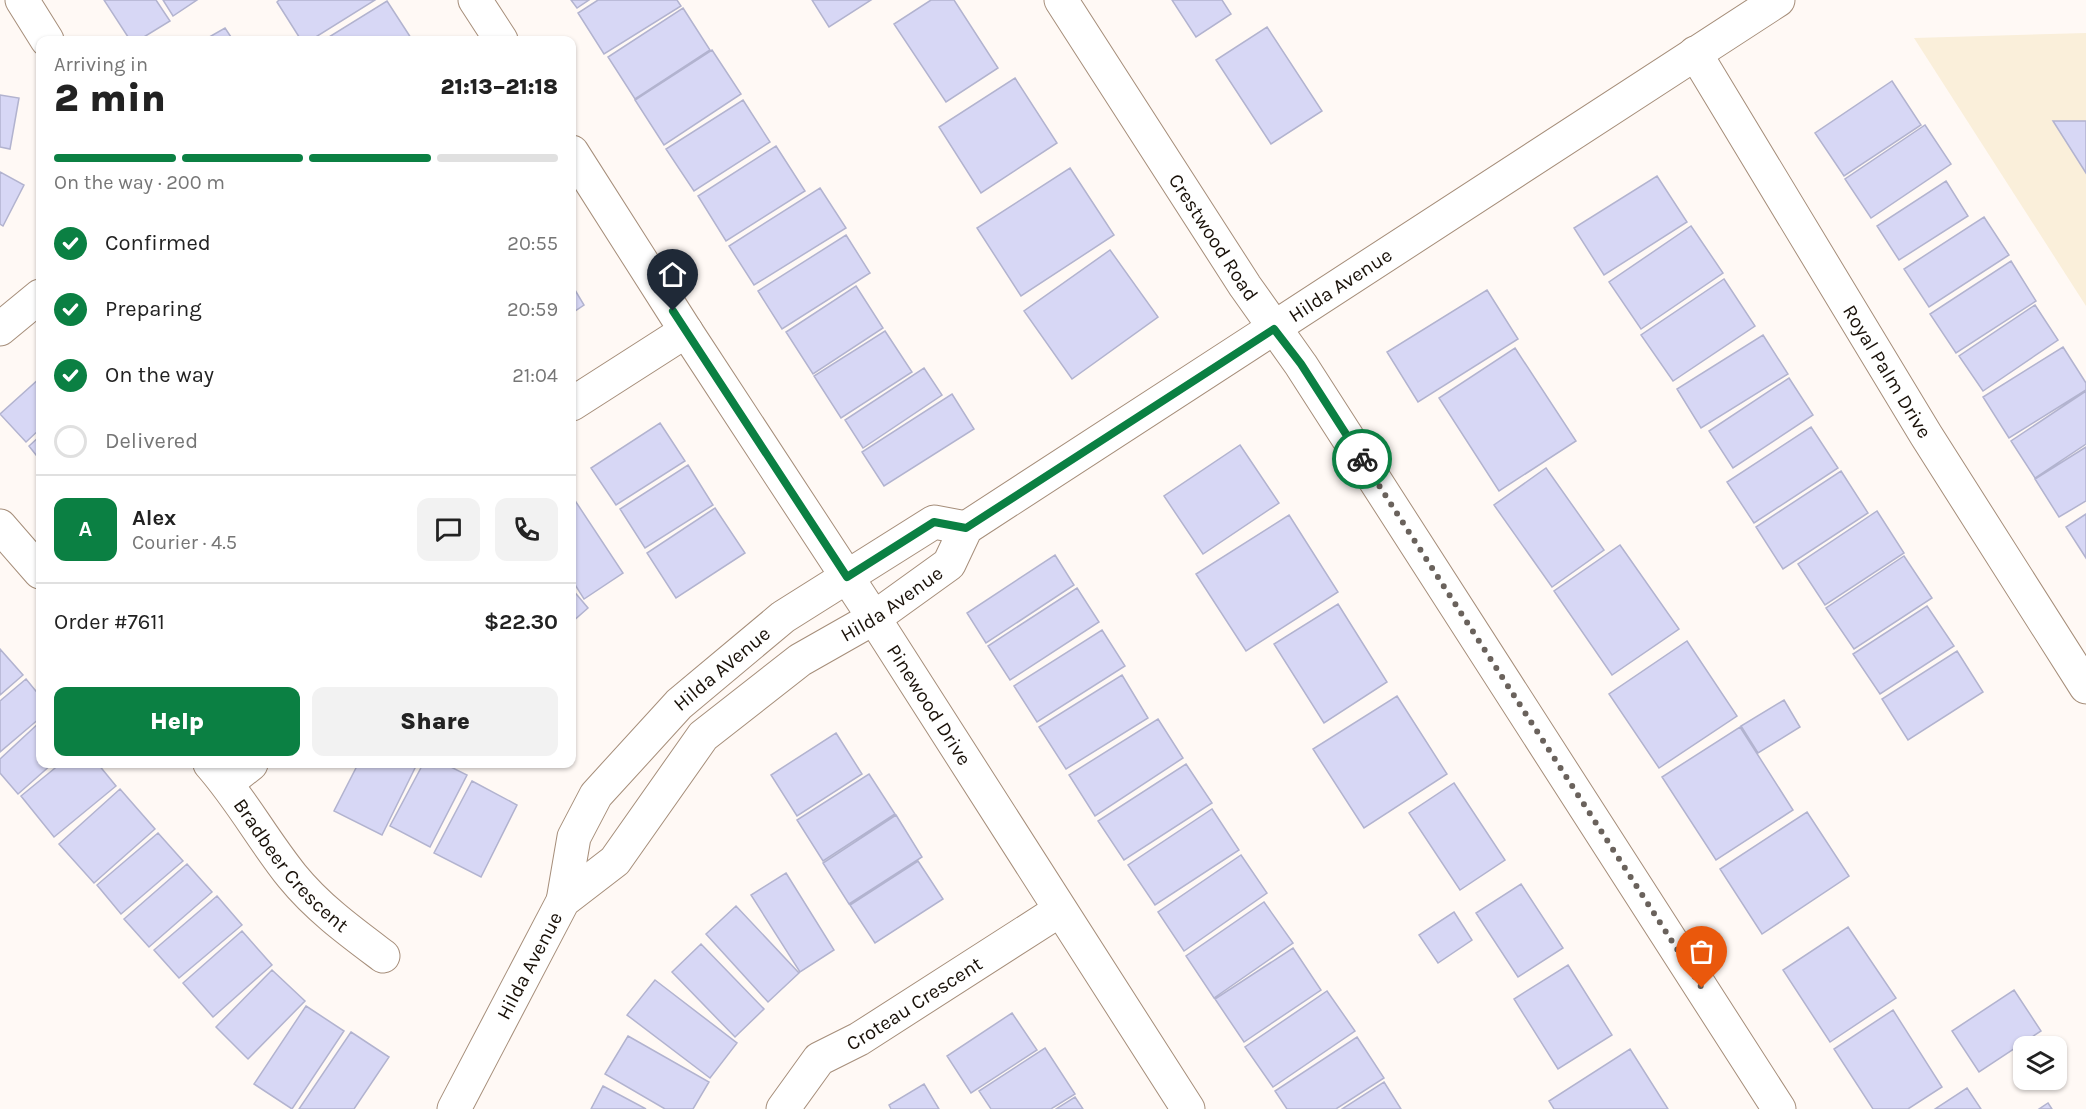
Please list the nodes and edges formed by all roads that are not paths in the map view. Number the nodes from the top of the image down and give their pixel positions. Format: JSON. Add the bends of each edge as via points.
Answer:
{"nodes":[{"id":1,"x":22,"y":0,"type":"edge"},
{"id":2,"x":475,"y":0,"type":"edge"},
{"id":3,"x":1061,"y":0,"type":"edge"},
{"id":4,"x":1778,"y":0,"type":"edge"},
{"id":5,"x":44,"y":36,"type":"edge"},
{"id":6,"x":498,"y":36,"type":"edge"},
{"id":7,"x":1695,"y":53,"type":"junction"},
{"id":8,"x":576,"y":158,"type":"edge"},
{"id":9,"x":36,"y":299,"type":"edge"},
{"id":10,"x":0,"y":329,"type":"edge"},
{"id":11,"x":1274,"y":329,"type":"junction"},
{"id":12,"x":686,"y":332,"type":"junction"},
{"id":13,"x":576,"y":401,"type":"edge"},
{"id":14,"x":0,"y":526,"type":"edge"},
{"id":15,"x":966,"y":528,"type":"junction"},
{"id":16,"x":36,"y":567,"type":"edge"},
{"id":17,"x":847,"y":577,"type":"junction"},
{"id":18,"x":874,"y":618,"type":"junction"},
{"id":19,"x":2086,"y":687,"type":"edge"},
{"id":20,"x":229,"y":770,"type":"edge"},
{"id":21,"x":563,"y":901,"type":"junction"},
{"id":22,"x":1060,"y":910,"type":"junction"},
{"id":23,"x":383,"y":956,"type":"dead end"},
{"id":24,"x":454,"y":1109,"type":"edge"},
{"id":25,"x":783,"y":1109,"type":"edge"},
{"id":26,"x":1188,"y":1109,"type":"edge"},
{"id":27,"x":1779,"y":1109,"type":"edge"}],
"edges":[{"from":1,"to":5,"type":"street"},
{"from":2,"to":6,"type":"street"},
{"from":3,"to":11,"type":"street","name":"Crestwood Road"},
{"from":4,"to":7,"type":"street","name":"Hilda Avenue"},
{"from":7,"to":11,"type":"street","name":"Hilda Avenue"},
{"from":7,"to":19,"type":"street","name":"Royal Palm Drive","via":[[1926,435]]},
{"from":8,"to":12,"type":"street","name":"Pinewood Drive"},
{"from":9,"to":10,"type":"street"},
{"from":11,"to":15,"type":"street","name":"Hilda Avenue"},
{"from":11,"to":27,"type":"street","name":"Crestwood Road","via":[[1301,364]]},
{"from":12,"to":13,"type":"street"},
{"from":12,"to":17,"type":"street","name":"Pinewood Drive"},
{"from":14,"to":16,"type":"street"},
{"from":15,"to":17,"type":"street","name":"Hilda AVenue","via":[[934,522]]},
{"from":15,"to":18,"type":"street","name":"Hilda Avenue","via":[[949,564]]},
{"from":17,"to":18,"type":"street","name":"Pinewood Drive"},
{"from":17,"to":21,"type":"street","name":"Hilda AVenue","via":[[783,617],[679,704],[596,795],[574,837]]},
{"from":18,"to":21,"type":"street","name":"Hilda Avenue","via":[[800,660],[703,736],[615,861]]},
{"from":18,"to":22,"type":"street","name":"Pinewood Drive"},
{"from":20,"to":23,"type":"street","name":"Bradbeer Crescent","via":[[292,876],[339,923]]},
{"from":21,"to":24,"type":"street","name":"Hilda Avenue"},
{"from":22,"to":25,"type":"street","name":"Croteau Crescent","via":[[859,1039],[819,1059]]},
{"from":22,"to":26,"type":"street","name":"Pinewood Drive"}]}
